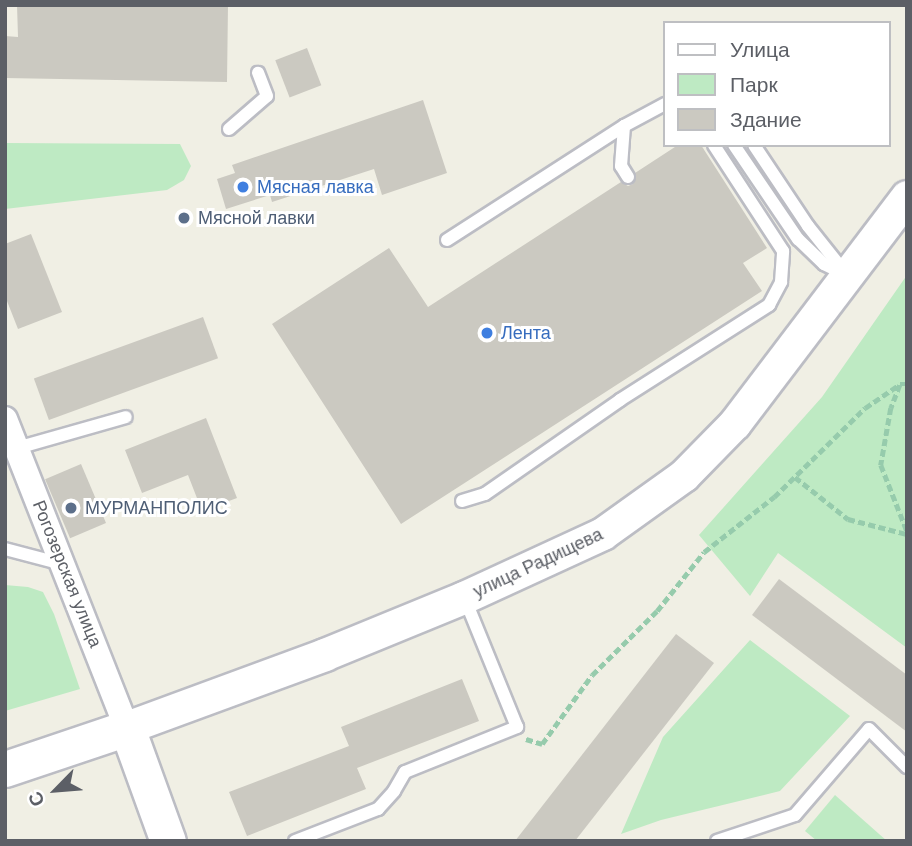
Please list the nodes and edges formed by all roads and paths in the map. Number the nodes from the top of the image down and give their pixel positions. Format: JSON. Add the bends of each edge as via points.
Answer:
{"nodes":[{"id":1,"x":258,"y":73,"type":"dead end"},
{"id":2,"x":664,"y":105,"type":"edge"},
{"id":3,"x":624,"y":126,"type":"junction"},
{"id":4,"x":229,"y":129,"type":"dead end"},
{"id":5,"x":715,"y":147,"type":"edge"},
{"id":6,"x":735,"y":147,"type":"edge"},
{"id":7,"x":755,"y":147,"type":"edge"},
{"id":8,"x":628,"y":177,"type":"dead end"},
{"id":9,"x":907,"y":197,"type":"edge"},
{"id":10,"x":447,"y":240,"type":"dead end"},
{"id":11,"x":838,"y":267,"type":"junction"},
{"id":12,"x":900,"y":384,"type":"junction"},
{"id":13,"x":907,"y":384,"type":"edge"},
{"id":14,"x":127,"y":416,"type":"dead end"},
{"id":15,"x":5,"y":419,"type":"edge"},
{"id":16,"x":17,"y":448,"type":"junction"},
{"id":17,"x":794,"y":477,"type":"junction"},
{"id":18,"x":463,"y":501,"type":"dead end"},
{"id":19,"x":907,"y":533,"type":"edge"},
{"id":20,"x":5,"y":549,"type":"edge"},
{"id":21,"x":63,"y":564,"type":"junction"},
{"id":22,"x":464,"y":598,"type":"junction"},
{"id":23,"x":127,"y":728,"type":"junction"},
{"id":24,"x":505,"y":732,"type":"junction"},
{"id":25,"x":907,"y":767,"type":"edge"},
{"id":26,"x":5,"y":769,"type":"edge"},
{"id":27,"x":169,"y":841,"type":"edge"},
{"id":28,"x":295,"y":841,"type":"edge"},
{"id":29,"x":717,"y":841,"type":"edge"}],
"edges":[{"from":1,"to":4,"type":"lane","via":[[267,96]]},
{"from":2,"to":3,"type":"lane"},
{"from":3,"to":8,"type":"lane","via":[[621,166]]},
{"from":3,"to":10,"type":"lane"},
{"from":5,"to":18,"type":"lane","via":[[783,251],[780,282],[769,305],[485,494]]},
{"from":6,"to":11,"type":"lane","via":[[798,239]]},
{"from":7,"to":11,"type":"lane"},
{"from":9,"to":11,"type":"street","name":"улица Радищева"},
{"from":11,"to":22,"type":"street","name":"улица Радищева","via":[[735,424],[684,476],[603,534]]},
{"from":12,"to":13,"type":"path"},
{"from":12,"to":17,"type":"path","via":[[865,408]]},
{"from":12,"to":19,"type":"path","via":[[881,465]]},
{"from":14,"to":16,"type":"lane"},
{"from":15,"to":16,"type":"street","name":"Рогозерская улица"},
{"from":16,"to":21,"type":"street","name":"Рогозерская улица"},
{"from":17,"to":19,"type":"path","via":[[848,519]]},
{"from":17,"to":24,"type":"path","via":[[704,552],[657,611],[592,675],[542,744]]},
{"from":20,"to":21,"type":"lane"},
{"from":21,"to":23,"type":"street","name":"Рогозерская улица"},
{"from":22,"to":23,"type":"street","name":"улица Радищева"},
{"from":22,"to":24,"type":"lane","via":[[517,727]]},
{"from":23,"to":26,"type":"main road"},
{"from":23,"to":27,"type":"main road"},
{"from":24,"to":28,"type":"lane","via":[[405,772],[378,810]]},
{"from":25,"to":29,"type":"lane","via":[[869,729],[794,815]]}]}
